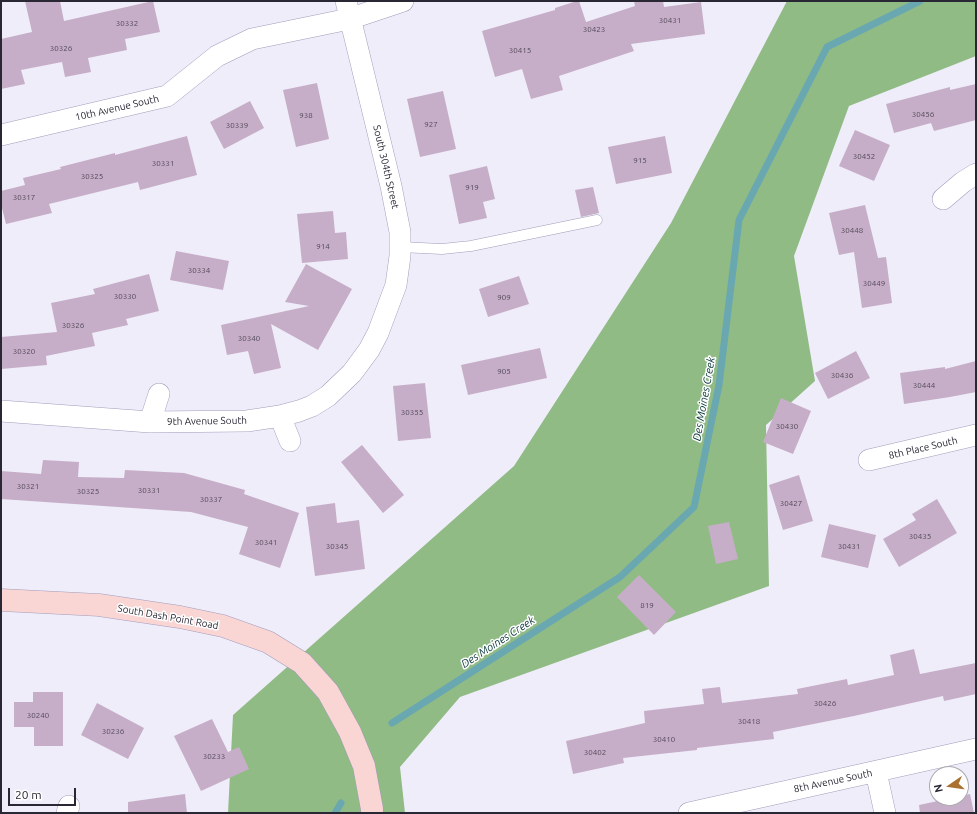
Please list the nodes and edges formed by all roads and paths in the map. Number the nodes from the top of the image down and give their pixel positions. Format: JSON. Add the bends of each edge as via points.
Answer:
{"nodes":[{"id":1,"x":403,"y":1,"type":"edge"},
{"id":2,"x":347,"y":10,"type":"edge"},
{"id":3,"x":1,"y":135,"type":"edge"},
{"id":4,"x":976,"y":174,"type":"edge"},
{"id":5,"x":943,"y":199,"type":"dead end"},
{"id":6,"x":597,"y":220,"type":"dead end"},
{"id":7,"x":400,"y":247,"type":"junction"},
{"id":8,"x":378,"y":333,"type":"joint"},
{"id":9,"x":159,"y":394,"type":"dead end"},
{"id":10,"x":1,"y":411,"type":"edge"},
{"id":11,"x":280,"y":416,"type":"junction"},
{"id":12,"x":150,"y":422,"type":"junction"},
{"id":13,"x":976,"y":435,"type":"edge"},
{"id":14,"x":290,"y":441,"type":"dead end"},
{"id":15,"x":869,"y":460,"type":"dead end"},
{"id":16,"x":1,"y":600,"type":"edge"},
{"id":17,"x":976,"y":749,"type":"edge"},
{"id":18,"x":876,"y":772,"type":"junction"},
{"id":19,"x":372,"y":813,"type":"edge"},
{"id":20,"x":689,"y":813,"type":"edge"},
{"id":21,"x":885,"y":813,"type":"edge"}],
"edges":[{"from":1,"to":2,"type":"street","name":"10th Avenue South"},
{"from":2,"to":3,"type":"street","name":"10th Avenue South","via":[[252,39],[217,56],[167,96]]},
{"from":2,"to":7,"type":"street","name":"South 304th Street","via":[[391,186],[400,232]]},
{"from":4,"to":5,"type":"street"},
{"from":6,"to":7,"type":"lane","via":[[471,246],[442,249]]},
{"from":7,"to":8,"type":"street","name":"South 304th Street","via":[[396,284]]},
{"from":8,"to":11,"type":"street","name":"9th Avenue South","via":[[352,373],[332,392],[312,406]]},
{"from":9,"to":12,"type":"street"},
{"from":10,"to":12,"type":"street","name":"9th Avenue South"},
{"from":11,"to":12,"type":"street","name":"9th Avenue South","via":[[247,421]]},
{"from":11,"to":14,"type":"street"},
{"from":13,"to":15,"type":"street","name":"8th Place South"},
{"from":16,"to":19,"type":"main road","name":"South Dash Point Road","via":[[99,605],[180,617],[223,626],[268,642],[302,663],[328,692],[350,732],[364,766]]},
{"from":17,"to":18,"type":"street","name":"8th Avenue South"},
{"from":18,"to":20,"type":"street","name":"8th Avenue South"},
{"from":18,"to":21,"type":"street"}]}
